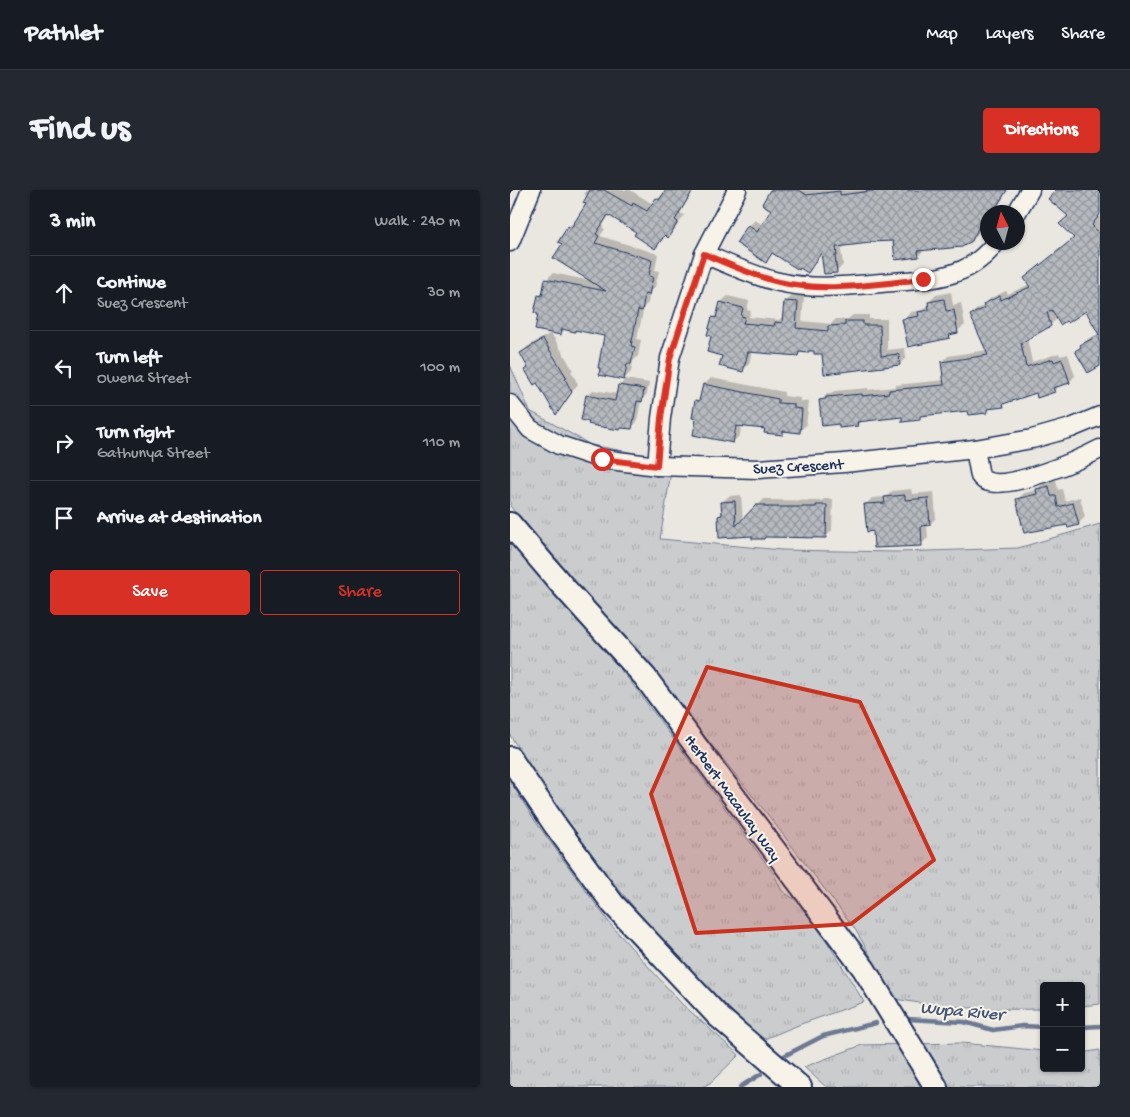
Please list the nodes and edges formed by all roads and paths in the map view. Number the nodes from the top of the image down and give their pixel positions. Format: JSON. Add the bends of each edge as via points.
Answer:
{"nodes":[{"id":1,"x":531,"y":190,"type":"edge"},
{"id":2,"x":736,"y":190,"type":"edge"},
{"id":3,"x":1030,"y":190,"type":"edge"},
{"id":4,"x":1021,"y":205,"type":"edge"},
{"id":5,"x":510,"y":242,"type":"edge"},
{"id":6,"x":990,"y":250,"type":"edge"},
{"id":7,"x":704,"y":254,"type":"junction"},
{"id":8,"x":510,"y":404,"type":"edge"},
{"id":9,"x":1100,"y":416,"type":"edge"},
{"id":10,"x":975,"y":448,"type":"junction"},
{"id":11,"x":1100,"y":449,"type":"edge"},
{"id":12,"x":657,"y":466,"type":"junction"},
{"id":13,"x":511,"y":525,"type":"edge"},
{"id":14,"x":510,"y":758,"type":"edge"},
{"id":15,"x":800,"y":1087,"type":"edge"},
{"id":16,"x":936,"y":1087,"type":"edge"}],
"edges":[{"from":1,"to":5,"type":"street"},
{"from":2,"to":7,"type":"street"},
{"from":3,"to":4,"type":"street"},
{"from":6,"to":7,"type":"street","via":[[958,272],[852,286],[780,283]]},
{"from":7,"to":12,"type":"street","via":[[670,358]]},
{"from":8,"to":12,"type":"street","name":"Suez Crescent","via":[[530,429],[559,445],[602,459]]},
{"from":9,"to":10,"type":"street","name":"Suez Crescent","via":[[1032,439]]},
{"from":10,"to":11,"type":"street","via":[[980,476],[994,482],[1035,476]]},
{"from":10,"to":12,"type":"street","name":"Suez Crescent","via":[[758,469]]},
{"from":13,"to":16,"type":"main road","name":"Herbert Macaulay Way","via":[[645,677],[864,969]]},
{"from":14,"to":15,"type":"main road","via":[[613,904],[719,1017]]}]}
